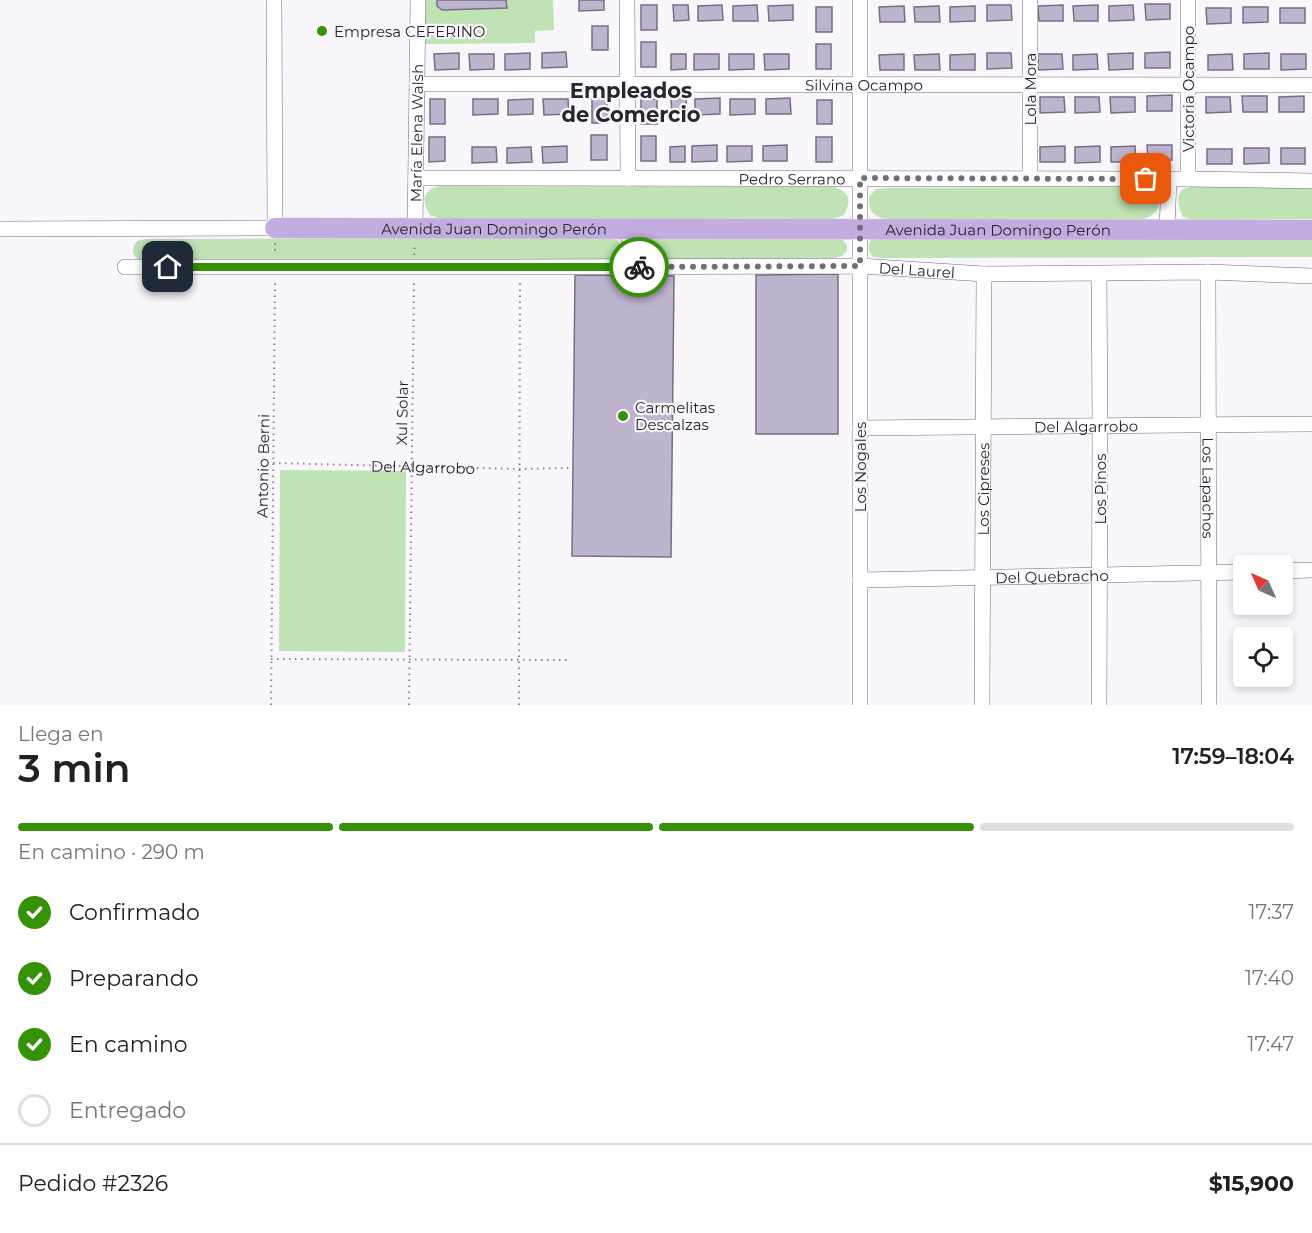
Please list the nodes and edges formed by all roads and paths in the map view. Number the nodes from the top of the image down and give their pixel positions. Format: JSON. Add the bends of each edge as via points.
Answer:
{"nodes":[{"id":1,"x":274,"y":0,"type":"edge"},
{"id":2,"x":418,"y":0,"type":"edge"},
{"id":3,"x":627,"y":0,"type":"edge"},
{"id":4,"x":860,"y":0,"type":"edge"},
{"id":5,"x":1030,"y":0,"type":"edge"},
{"id":6,"x":1188,"y":0,"type":"edge"},
{"id":7,"x":417,"y":84,"type":"junction"},
{"id":8,"x":627,"y":84,"type":"junction"},
{"id":9,"x":860,"y":85,"type":"junction"},
{"id":10,"x":1030,"y":85,"type":"junction"},
{"id":11,"x":1188,"y":85,"type":"junction"},
{"id":12,"x":1312,"y":85,"type":"edge"},
{"id":13,"x":416,"y":178,"type":"junction"},
{"id":14,"x":628,"y":178,"type":"junction"},
{"id":15,"x":860,"y":178,"type":"junction"},
{"id":16,"x":1030,"y":178,"type":"junction"},
{"id":17,"x":1169,"y":179,"type":"junction"},
{"id":18,"x":1188,"y":179,"type":"junction"},
{"id":19,"x":1312,"y":181,"type":"edge"},
{"id":20,"x":275,"y":228,"type":"junction"},
{"id":21,"x":629,"y":228,"type":"junction"},
{"id":22,"x":860,"y":228,"type":"junction"},
{"id":23,"x":0,"y":229,"type":"edge"},
{"id":24,"x":416,"y":229,"type":"junction"},
{"id":25,"x":1167,"y":229,"type":"junction"},
{"id":26,"x":1312,"y":230,"type":"edge"},
{"id":27,"x":860,"y":266,"type":"junction"},
{"id":28,"x":125,"y":267,"type":"dead end"},
{"id":29,"x":275,"y":267,"type":"junction"},
{"id":30,"x":414,"y":267,"type":"junction"},
{"id":31,"x":520,"y":267,"type":"junction"},
{"id":32,"x":629,"y":267,"type":"junction"},
{"id":33,"x":1208,"y":272,"type":"junction"},
{"id":34,"x":984,"y":274,"type":"junction"},
{"id":35,"x":1099,"y":274,"type":"junction"},
{"id":36,"x":1312,"y":276,"type":"edge"},
{"id":37,"x":1312,"y":424,"type":"edge"},
{"id":38,"x":1208,"y":425,"type":"junction"},
{"id":39,"x":1100,"y":426,"type":"junction"},
{"id":40,"x":983,"y":427,"type":"junction"},
{"id":41,"x":860,"y":428,"type":"junction"},
{"id":42,"x":273,"y":463,"type":"junction"},
{"id":43,"x":412,"y":467,"type":"junction"},
{"id":44,"x":572,"y":468,"type":"dead end"},
{"id":45,"x":519,"y":469,"type":"junction"},
{"id":46,"x":1312,"y":570,"type":"edge"},
{"id":47,"x":1293,"y":571,"type":"edge"},
{"id":48,"x":1233,"y":572,"type":"edge"},
{"id":49,"x":1209,"y":573,"type":"junction"},
{"id":50,"x":1100,"y":575,"type":"junction"},
{"id":51,"x":982,"y":578,"type":"junction"},
{"id":52,"x":860,"y":580,"type":"junction"},
{"id":53,"x":271,"y":659,"type":"junction"},
{"id":54,"x":410,"y":660,"type":"junction"},
{"id":55,"x":519,"y":660,"type":"junction"},
{"id":56,"x":567,"y":660,"type":"dead end"},
{"id":57,"x":271,"y":705,"type":"edge"},
{"id":58,"x":409,"y":705,"type":"edge"},
{"id":59,"x":519,"y":705,"type":"edge"},
{"id":60,"x":860,"y":705,"type":"edge"},
{"id":61,"x":982,"y":705,"type":"edge"},
{"id":62,"x":1099,"y":705,"type":"edge"},
{"id":63,"x":1209,"y":705,"type":"edge"}],
"edges":[{"from":1,"to":20,"type":"street"},
{"from":2,"to":7,"type":"street","name":"María Elena Walsh"},
{"from":3,"to":8,"type":"street"},
{"from":4,"to":9,"type":"street","name":"Los Nogales"},
{"from":5,"to":10,"type":"street","name":"Lola Mora"},
{"from":6,"to":11,"type":"street","name":"Victoria Ocampo"},
{"from":7,"to":8,"type":"street","name":"Silvina Ocampo"},
{"from":7,"to":13,"type":"street","name":"María Elena Walsh"},
{"from":8,"to":9,"type":"street","name":"Silvina Ocampo"},
{"from":8,"to":14,"type":"street"},
{"from":9,"to":10,"type":"street","name":"Silvina Ocampo"},
{"from":9,"to":15,"type":"street","name":"Los Nogales"},
{"from":10,"to":11,"type":"street","name":"Silvina Ocampo"},
{"from":10,"to":16,"type":"street","name":"Lola Mora"},
{"from":11,"to":12,"type":"street","name":"Silvina Ocampo"},
{"from":11,"to":18,"type":"street","name":"Victoria Ocampo"},
{"from":13,"to":14,"type":"street","name":"Pedro Serrano"},
{"from":13,"to":24,"type":"street","name":"María Elena Walsh"},
{"from":14,"to":15,"type":"street","name":"Pedro Serrano"},
{"from":15,"to":16,"type":"street","name":"Pedro Serrano"},
{"from":15,"to":22,"type":"street","name":"Los Nogales"},
{"from":16,"to":17,"type":"street","name":"Pedro Serrano"},
{"from":17,"to":18,"type":"street","name":"Pedro Serrano"},
{"from":17,"to":25,"type":"street"},
{"from":18,"to":19,"type":"street","name":"Pedro Serrano"},
{"from":20,"to":23,"type":"street","name":"Avenida Juan Domingo Perón"},
{"from":20,"to":24,"type":"main road","name":"Avenida Juan Domingo Perón"},
{"from":20,"to":29,"type":"path","name":"Antonio Berni"},
{"from":21,"to":22,"type":"main road","name":"Avenida Juan Domingo Perón"},
{"from":21,"to":24,"type":"main road","name":"Avenida Juan Domingo Perón"},
{"from":21,"to":32,"type":"street"},
{"from":22,"to":25,"type":"main road","name":"Avenida Juan Domingo Perón"},
{"from":22,"to":27,"type":"street","name":"Los Nogales"},
{"from":24,"to":30,"type":"path","name":"Xul Solar"},
{"from":25,"to":26,"type":"main road","name":"Avenida Juan Domingo Perón"},
{"from":27,"to":32,"type":"street","name":"Del Laurel"},
{"from":27,"to":34,"type":"street","name":"Del Laurel"},
{"from":27,"to":41,"type":"street","name":"Los Nogales"},
{"from":28,"to":29,"type":"street","name":"Del Laurel"},
{"from":29,"to":30,"type":"street","name":"Del Laurel"},
{"from":29,"to":42,"type":"path","name":"Antonio Berni"},
{"from":30,"to":31,"type":"street","name":"Del Laurel"},
{"from":30,"to":43,"type":"path","name":"Xul Solar"},
{"from":31,"to":32,"type":"street","name":"Del Laurel"},
{"from":31,"to":45,"type":"path"},
{"from":33,"to":35,"type":"street","name":"Del Laurel"},
{"from":33,"to":36,"type":"street","name":"Del Laurel"},
{"from":33,"to":38,"type":"street","name":"Los Lapachos"},
{"from":34,"to":35,"type":"street","name":"Del Laurel"},
{"from":34,"to":40,"type":"street","name":"Los Cipreses"},
{"from":35,"to":39,"type":"street","name":"Los Pinos"},
{"from":37,"to":38,"type":"street","name":"Del Algarrobo"},
{"from":38,"to":39,"type":"street","name":"Del Algarrobo"},
{"from":38,"to":49,"type":"street","name":"Los Lapachos"},
{"from":39,"to":40,"type":"street","name":"Del Algarrobo"},
{"from":39,"to":50,"type":"street","name":"Los Pinos"},
{"from":40,"to":41,"type":"street","name":"Del Algarrobo"},
{"from":40,"to":51,"type":"street","name":"Los Cipreses"},
{"from":41,"to":52,"type":"street","name":"Los Nogales"},
{"from":42,"to":43,"type":"path","name":"Del Algarrobo"},
{"from":42,"to":53,"type":"path","name":"Antonio Berni"},
{"from":43,"to":45,"type":"path","name":"Del Algarrobo"},
{"from":43,"to":54,"type":"path","name":"Xul Solar"},
{"from":44,"to":45,"type":"path","name":"Del Algarrobo"},
{"from":45,"to":55,"type":"path"},
{"from":46,"to":47,"type":"street"},
{"from":48,"to":49,"type":"street","name":"Del Quebracho"},
{"from":49,"to":50,"type":"street","name":"Del Quebracho"},
{"from":49,"to":63,"type":"street","name":"Los Lapachos"},
{"from":50,"to":51,"type":"street","name":"Del Quebracho"},
{"from":50,"to":62,"type":"street","name":"Los Pinos"},
{"from":51,"to":52,"type":"street","name":"Del Quebracho"},
{"from":51,"to":61,"type":"street","name":"Los Cipreses"},
{"from":52,"to":60,"type":"street","name":"Los Nogales"},
{"from":53,"to":54,"type":"path"},
{"from":53,"to":57,"type":"path","name":"Antonio Berni"},
{"from":54,"to":55,"type":"path"},
{"from":54,"to":58,"type":"path","name":"Xul Solar"},
{"from":55,"to":56,"type":"path"},
{"from":55,"to":59,"type":"path"}]}
